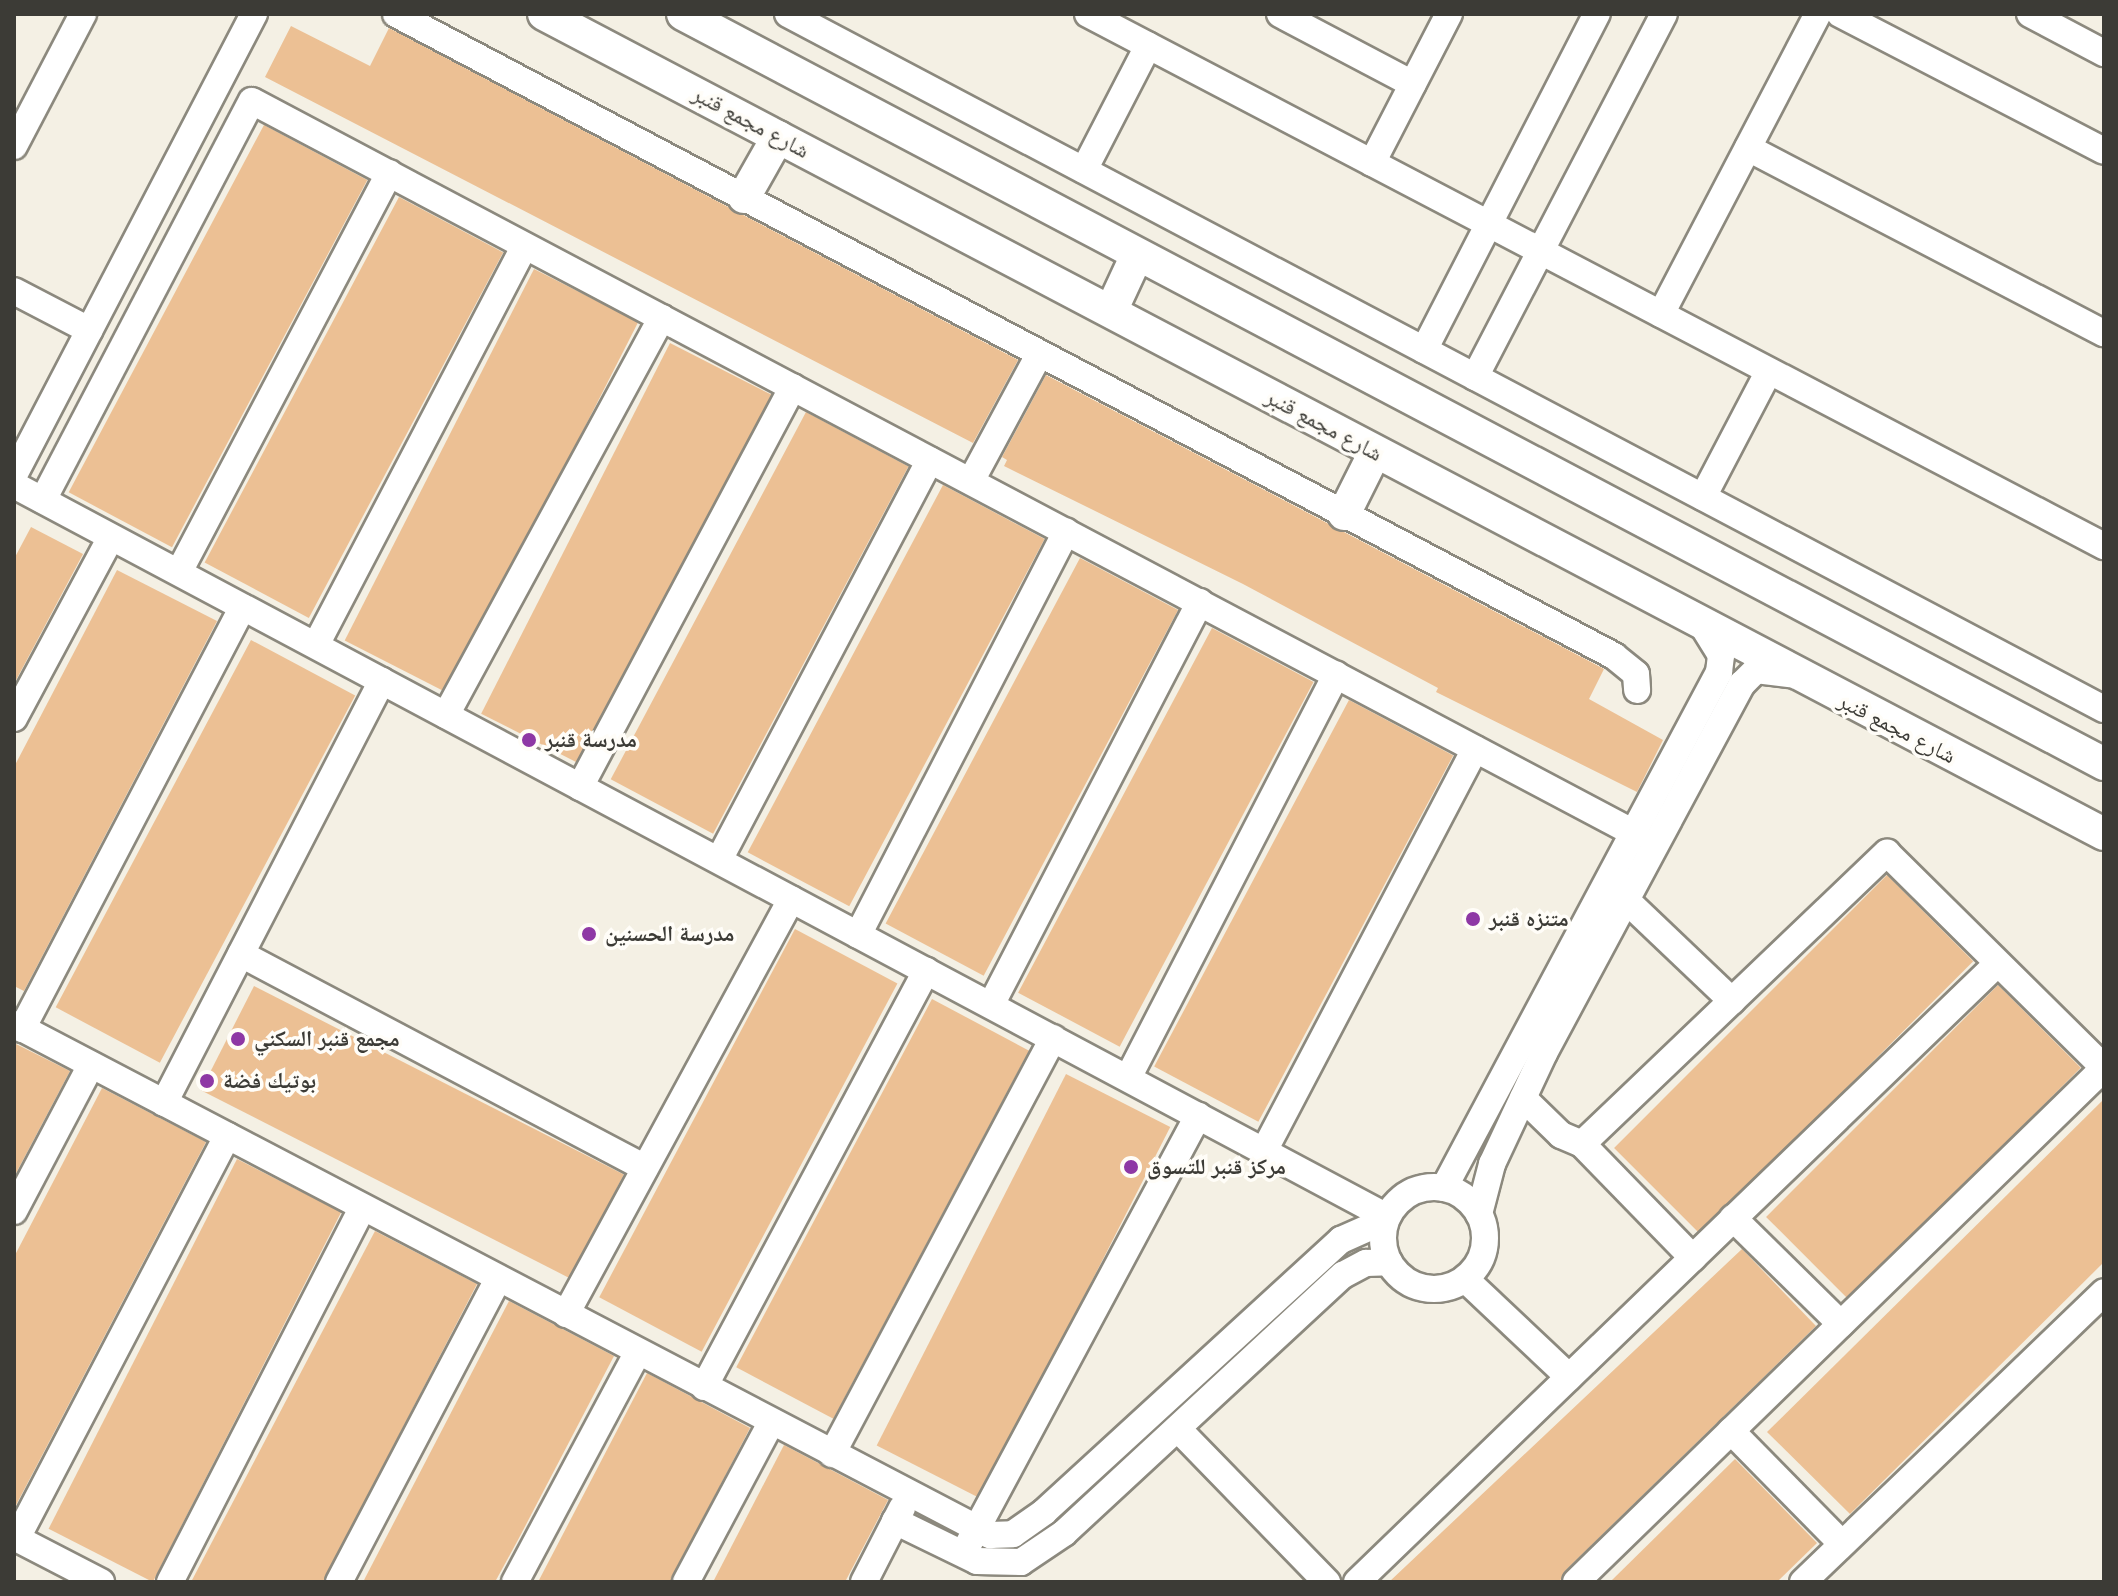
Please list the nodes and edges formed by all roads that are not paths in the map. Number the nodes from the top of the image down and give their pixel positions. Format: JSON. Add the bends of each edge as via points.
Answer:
{"nodes":[{"id":1,"x":83,"y":14,"type":"edge"},
{"id":2,"x":254,"y":14,"type":"edge"},
{"id":3,"x":396,"y":14,"type":"edge"},
{"id":4,"x":544,"y":14,"type":"edge"},
{"id":5,"x":683,"y":14,"type":"edge"},
{"id":6,"x":788,"y":14,"type":"edge"},
{"id":7,"x":1088,"y":14,"type":"edge"},
{"id":8,"x":1280,"y":14,"type":"edge"},
{"id":9,"x":1449,"y":14,"type":"edge"},
{"id":10,"x":1597,"y":14,"type":"edge"},
{"id":11,"x":1664,"y":14,"type":"edge"},
{"id":12,"x":1818,"y":14,"type":"edge"},
{"id":13,"x":1840,"y":14,"type":"edge"},
{"id":14,"x":2030,"y":14,"type":"edge"},
{"id":15,"x":1148,"y":46,"type":"junction"},
{"id":16,"x":2104,"y":53,"type":"edge"},
{"id":17,"x":1413,"y":84,"type":"junction"},
{"id":18,"x":18,"y":131,"type":"edge"},
{"id":19,"x":778,"y":137,"type":"junction"},
{"id":20,"x":1748,"y":148,"type":"junction"},
{"id":21,"x":2104,"y":151,"type":"edge"},
{"id":22,"x":1372,"y":163,"type":"junction"},
{"id":23,"x":1084,"y":170,"type":"junction"},
{"id":24,"x":389,"y":173,"type":"junction"},
{"id":25,"x":744,"y":197,"type":"junction"},
{"id":26,"x":1489,"y":224,"type":"junction"},
{"id":27,"x":525,"y":246,"type":"junction"},
{"id":28,"x":1540,"y":251,"type":"junction"},
{"id":29,"x":1137,"y":255,"type":"junction"},
{"id":30,"x":14,"y":291,"type":"edge"},
{"id":31,"x":1111,"y":311,"type":"junction"},
{"id":32,"x":1661,"y":314,"type":"junction"},
{"id":33,"x":662,"y":318,"type":"junction"},
{"id":34,"x":89,"y":330,"type":"junction"},
{"id":35,"x":2104,"y":333,"type":"edge"},
{"id":36,"x":1424,"y":350,"type":"junction"},
{"id":37,"x":1040,"y":353,"type":"junction"},
{"id":38,"x":1769,"y":371,"type":"junction"},
{"id":39,"x":1475,"y":377,"type":"junction"},
{"id":40,"x":793,"y":387,"type":"junction"},
{"id":41,"x":1375,"y":452,"type":"junction"},
{"id":42,"x":930,"y":460,"type":"junction"},
{"id":43,"x":17,"y":462,"type":"edge"},
{"id":44,"x":971,"y":481,"type":"junction"},
{"id":45,"x":14,"y":485,"type":"edge"},
{"id":46,"x":1703,"y":497,"type":"junction"},
{"id":47,"x":43,"y":500,"type":"junction"},
{"id":48,"x":1344,"y":514,"type":"junction"},
{"id":49,"x":1066,"y":532,"type":"junction"},
{"id":50,"x":111,"y":537,"type":"junction"},
{"id":51,"x":2104,"y":546,"type":"edge"},
{"id":52,"x":179,"y":572,"type":"junction"},
{"id":53,"x":1200,"y":602,"type":"junction"},
{"id":54,"x":243,"y":607,"type":"junction"},
{"id":55,"x":1703,"y":626,"type":"junction"},
{"id":56,"x":316,"y":645,"type":"junction"},
{"id":57,"x":1792,"y":674,"type":"junction"},
{"id":58,"x":1336,"y":675,"type":"junction"},
{"id":59,"x":382,"y":681,"type":"junction"},
{"id":60,"x":1637,"y":690,"type":"dead end"},
{"id":61,"x":2104,"y":709,"type":"edge"},
{"id":62,"x":446,"y":715,"type":"junction"},
{"id":63,"x":14,"y":718,"type":"edge"},
{"id":64,"x":1475,"y":749,"type":"junction"},
{"id":65,"x":2104,"y":764,"type":"edge"},
{"id":66,"x":580,"y":787,"type":"junction"},
{"id":67,"x":1636,"y":834,"type":"junction"},
{"id":68,"x":2104,"y":834,"type":"edge"},
{"id":69,"x":719,"y":860,"type":"junction"},
{"id":70,"x":791,"y":899,"type":"junction"},
{"id":71,"x":1627,"y":901,"type":"junction"},
{"id":72,"x":858,"y":935,"type":"junction"},
{"id":73,"x":241,"y":954,"type":"junction"},
{"id":74,"x":1997,"y":964,"type":"junction"},
{"id":75,"x":1576,"y":970,"type":"junction"},
{"id":76,"x":926,"y":971,"type":"junction"},
{"id":77,"x":1732,"y":1001,"type":"junction"},
{"id":78,"x":991,"y":1005,"type":"junction"},
{"id":79,"x":18,"y":1027,"type":"edge"},
{"id":80,"x":1053,"y":1038,"type":"junction"},
{"id":81,"x":91,"y":1065,"type":"junction"},
{"id":82,"x":2104,"y":1068,"type":"edge"},
{"id":83,"x":1128,"y":1078,"type":"junction"},
{"id":84,"x":1523,"y":1098,"type":"junction"},
{"id":85,"x":164,"y":1103,"type":"junction"},
{"id":86,"x":1198,"y":1116,"type":"junction"},
{"id":87,"x":227,"y":1136,"type":"junction"},
{"id":88,"x":1582,"y":1144,"type":"junction"},
{"id":89,"x":1264,"y":1151,"type":"junction"},
{"id":90,"x":645,"y":1168,"type":"junction"},
{"id":91,"x":1444,"y":1188,"type":"junction"},
{"id":92,"x":362,"y":1209,"type":"junction"},
{"id":93,"x":14,"y":1211,"type":"edge"},
{"id":94,"x":1479,"y":1214,"type":"junction"},
{"id":95,"x":1386,"y":1218,"type":"junction"},
{"id":96,"x":1733,"y":1218,"type":"junction"},
{"id":97,"x":1693,"y":1258,"type":"junction"},
{"id":98,"x":1389,"y":1262,"type":"junction"},
{"id":99,"x":498,"y":1279,"type":"junction"},
{"id":100,"x":1465,"y":1279,"type":"junction"},
{"id":101,"x":2104,"y":1292,"type":"edge"},
{"id":102,"x":566,"y":1314,"type":"junction"},
{"id":103,"x":1841,"y":1324,"type":"junction"},
{"id":104,"x":638,"y":1352,"type":"junction"},
{"id":105,"x":1569,"y":1377,"type":"junction"},
{"id":106,"x":704,"y":1387,"type":"junction"},
{"id":107,"x":771,"y":1423,"type":"junction"},
{"id":108,"x":1178,"y":1429,"type":"junction"},
{"id":109,"x":1731,"y":1431,"type":"junction"},
{"id":110,"x":832,"y":1454,"type":"junction"},
{"id":111,"x":910,"y":1495,"type":"junction"},
{"id":112,"x":1044,"y":1512,"type":"junction"},
{"id":113,"x":895,"y":1521,"type":"junction"},
{"id":114,"x":976,"y":1529,"type":"junction"},
{"id":115,"x":1064,"y":1533,"type":"junction"},
{"id":116,"x":1842,"y":1544,"type":"junction"},
{"id":117,"x":17,"y":1545,"type":"edge"},
{"id":118,"x":962,"y":1555,"type":"junction"},
{"id":119,"x":101,"y":1582,"type":"edge"},
{"id":120,"x":170,"y":1582,"type":"edge"},
{"id":121,"x":339,"y":1582,"type":"edge"},
{"id":122,"x":515,"y":1582,"type":"edge"},
{"id":123,"x":686,"y":1582,"type":"edge"},
{"id":124,"x":864,"y":1582,"type":"edge"},
{"id":125,"x":1327,"y":1582,"type":"edge"},
{"id":126,"x":1357,"y":1582,"type":"edge"},
{"id":127,"x":1576,"y":1582,"type":"edge"},
{"id":128,"x":1803,"y":1582,"type":"edge"}],
"edges":[{"from":1,"to":18,"type":"street"},
{"from":2,"to":34,"type":"street"},
{"from":3,"to":25,"type":"street"},
{"from":4,"to":19,"type":"main road","name":"شارع مجمع قنبر"},
{"from":5,"to":29,"type":"main road"},
{"from":6,"to":23,"type":"street"},
{"from":7,"to":15,"type":"street"},
{"from":8,"to":17,"type":"street"},
{"from":9,"to":17,"type":"street"},
{"from":10,"to":26,"type":"street"},
{"from":11,"to":28,"type":"street"},
{"from":12,"to":20,"type":"street"},
{"from":13,"to":21,"type":"street"},
{"from":14,"to":16,"type":"street"},
{"from":15,"to":22,"type":"street"},
{"from":15,"to":23,"type":"street"},
{"from":17,"to":22,"type":"street"},
{"from":19,"to":25,"type":"main road"},
{"from":19,"to":31,"type":"main road","name":"شارع مجمع قنبر"},
{"from":20,"to":32,"type":"street"},
{"from":20,"to":35,"type":"street"},
{"from":22,"to":26,"type":"street"},
{"from":23,"to":36,"type":"street"},
{"from":24,"to":27,"type":"street"},
{"from":24,"to":47,"type":"street","via":[[252,101]]},
{"from":24,"to":52,"type":"street"},
{"from":25,"to":37,"type":"street"},
{"from":26,"to":28,"type":"street"},
{"from":26,"to":36,"type":"street"},
{"from":27,"to":33,"type":"street"},
{"from":27,"to":56,"type":"street"},
{"from":28,"to":32,"type":"street"},
{"from":28,"to":39,"type":"street"},
{"from":29,"to":31,"type":"main road"},
{"from":29,"to":65,"type":"main road"},
{"from":30,"to":34,"type":"street"},
{"from":31,"to":41,"type":"main road","name":"شارع مجمع قنبر"},
{"from":32,"to":38,"type":"street"},
{"from":33,"to":40,"type":"street"},
{"from":33,"to":62,"type":"street"},
{"from":34,"to":43,"type":"street"},
{"from":36,"to":39,"type":"street"},
{"from":37,"to":44,"type":"street"},
{"from":37,"to":48,"type":"street"},
{"from":38,"to":46,"type":"street"},
{"from":38,"to":51,"type":"street"},
{"from":39,"to":46,"type":"street"},
{"from":40,"to":42,"type":"street"},
{"from":40,"to":66,"type":"street"},
{"from":41,"to":48,"type":"main road"},
{"from":41,"to":55,"type":"main road","name":"شارع مجمع قنبر"},
{"from":42,"to":44,"type":"street"},
{"from":42,"to":69,"type":"street"},
{"from":44,"to":49,"type":"street"},
{"from":45,"to":47,"type":"street"},
{"from":46,"to":61,"type":"street"},
{"from":47,"to":50,"type":"street"},
{"from":48,"to":60,"type":"street","via":[[1614,656],[1636,674]]},
{"from":49,"to":53,"type":"street"},
{"from":49,"to":72,"type":"street"},
{"from":50,"to":52,"type":"street"},
{"from":50,"to":63,"type":"street"},
{"from":52,"to":54,"type":"street"},
{"from":53,"to":58,"type":"street"},
{"from":53,"to":78,"type":"street"},
{"from":54,"to":56,"type":"street"},
{"from":54,"to":79,"type":"street"},
{"from":55,"to":57,"type":"main road","name":"شارع مجمع قنبر"},
{"from":55,"to":67,"type":"street","via":[[1721,655],[1719,672]]},
{"from":56,"to":59,"type":"street"},
{"from":57,"to":68,"type":"main road","name":"شارع مجمع قنبر"},
{"from":57,"to":71,"type":"street","via":[[1756,670],[1742,684]]},
{"from":58,"to":64,"type":"street"},
{"from":58,"to":83,"type":"street"},
{"from":59,"to":62,"type":"street"},
{"from":59,"to":73,"type":"street"},
{"from":62,"to":66,"type":"street"},
{"from":64,"to":67,"type":"street"},
{"from":64,"to":89,"type":"street"},
{"from":66,"to":69,"type":"street"},
{"from":67,"to":75,"type":"street"},
{"from":69,"to":70,"type":"street"},
{"from":70,"to":72,"type":"street"},
{"from":70,"to":90,"type":"street"},
{"from":71,"to":75,"type":"street"},
{"from":71,"to":77,"type":"street"},
{"from":72,"to":76,"type":"street"},
{"from":73,"to":85,"type":"street"},
{"from":73,"to":90,"type":"street"},
{"from":74,"to":77,"type":"street","via":[[1887,853]]},
{"from":74,"to":82,"type":"street"},
{"from":74,"to":96,"type":"street"},
{"from":75,"to":84,"type":"street"},
{"from":75,"to":91,"type":"street"},
{"from":76,"to":78,"type":"street"},
{"from":76,"to":106,"type":"street"},
{"from":77,"to":88,"type":"street"},
{"from":78,"to":80,"type":"street"},
{"from":79,"to":81,"type":"street"},
{"from":80,"to":83,"type":"street"},
{"from":80,"to":110,"type":"street"},
{"from":81,"to":85,"type":"street"},
{"from":81,"to":93,"type":"street"},
{"from":82,"to":103,"type":"street"},
{"from":83,"to":86,"type":"street"},
{"from":84,"to":88,"type":"street","via":[[1561,1135]]},
{"from":84,"to":94,"type":"street","via":[[1492,1164]]},
{"from":85,"to":87,"type":"street"},
{"from":86,"to":89,"type":"street"},
{"from":86,"to":114,"type":"street"},
{"from":87,"to":92,"type":"street"},
{"from":87,"to":117,"type":"street"},
{"from":88,"to":97,"type":"street"},
{"from":89,"to":95,"type":"street"},
{"from":90,"to":102,"type":"street"},
{"from":91,"to":94,"type":"street","via":[[1458,1193]]},
{"from":91,"to":95,"type":"street","via":[[1405,1196]]},
{"from":92,"to":99,"type":"street"},
{"from":92,"to":120,"type":"street"},
{"from":94,"to":100,"type":"street","via":[[1485,1242],[1475,1269]]},
{"from":95,"to":98,"type":"street","via":[[1383,1249]]},
{"from":95,"to":112,"type":"street","via":[[1341,1240]]},
{"from":96,"to":97,"type":"street"},
{"from":96,"to":103,"type":"street"},
{"from":97,"to":105,"type":"street"},
{"from":98,"to":100,"type":"street","via":[[1409,1283],[1423,1288]]},
{"from":98,"to":108,"type":"street","via":[[1366,1263],[1343,1275]]},
{"from":99,"to":102,"type":"street"},
{"from":99,"to":121,"type":"street"},
{"from":100,"to":105,"type":"street"},
{"from":101,"to":116,"type":"street"},
{"from":102,"to":104,"type":"street"},
{"from":103,"to":109,"type":"street"},
{"from":104,"to":106,"type":"street"},
{"from":104,"to":122,"type":"street"},
{"from":105,"to":126,"type":"street"},
{"from":106,"to":107,"type":"street"},
{"from":107,"to":110,"type":"street"},
{"from":107,"to":123,"type":"street"},
{"from":108,"to":115,"type":"street"},
{"from":108,"to":125,"type":"street"},
{"from":109,"to":116,"type":"street"},
{"from":109,"to":127,"type":"street"},
{"from":110,"to":111,"type":"street"},
{"from":111,"to":113,"type":"street"},
{"from":111,"to":114,"type":"street"},
{"from":112,"to":114,"type":"street","via":[[1013,1534],[990,1535]]},
{"from":112,"to":115,"type":"street"},
{"from":113,"to":118,"type":"street"},
{"from":113,"to":124,"type":"street"},
{"from":114,"to":118,"type":"street"},
{"from":115,"to":118,"type":"street","via":[[1007,1565]]},
{"from":116,"to":128,"type":"street"},
{"from":117,"to":119,"type":"street"}]}
